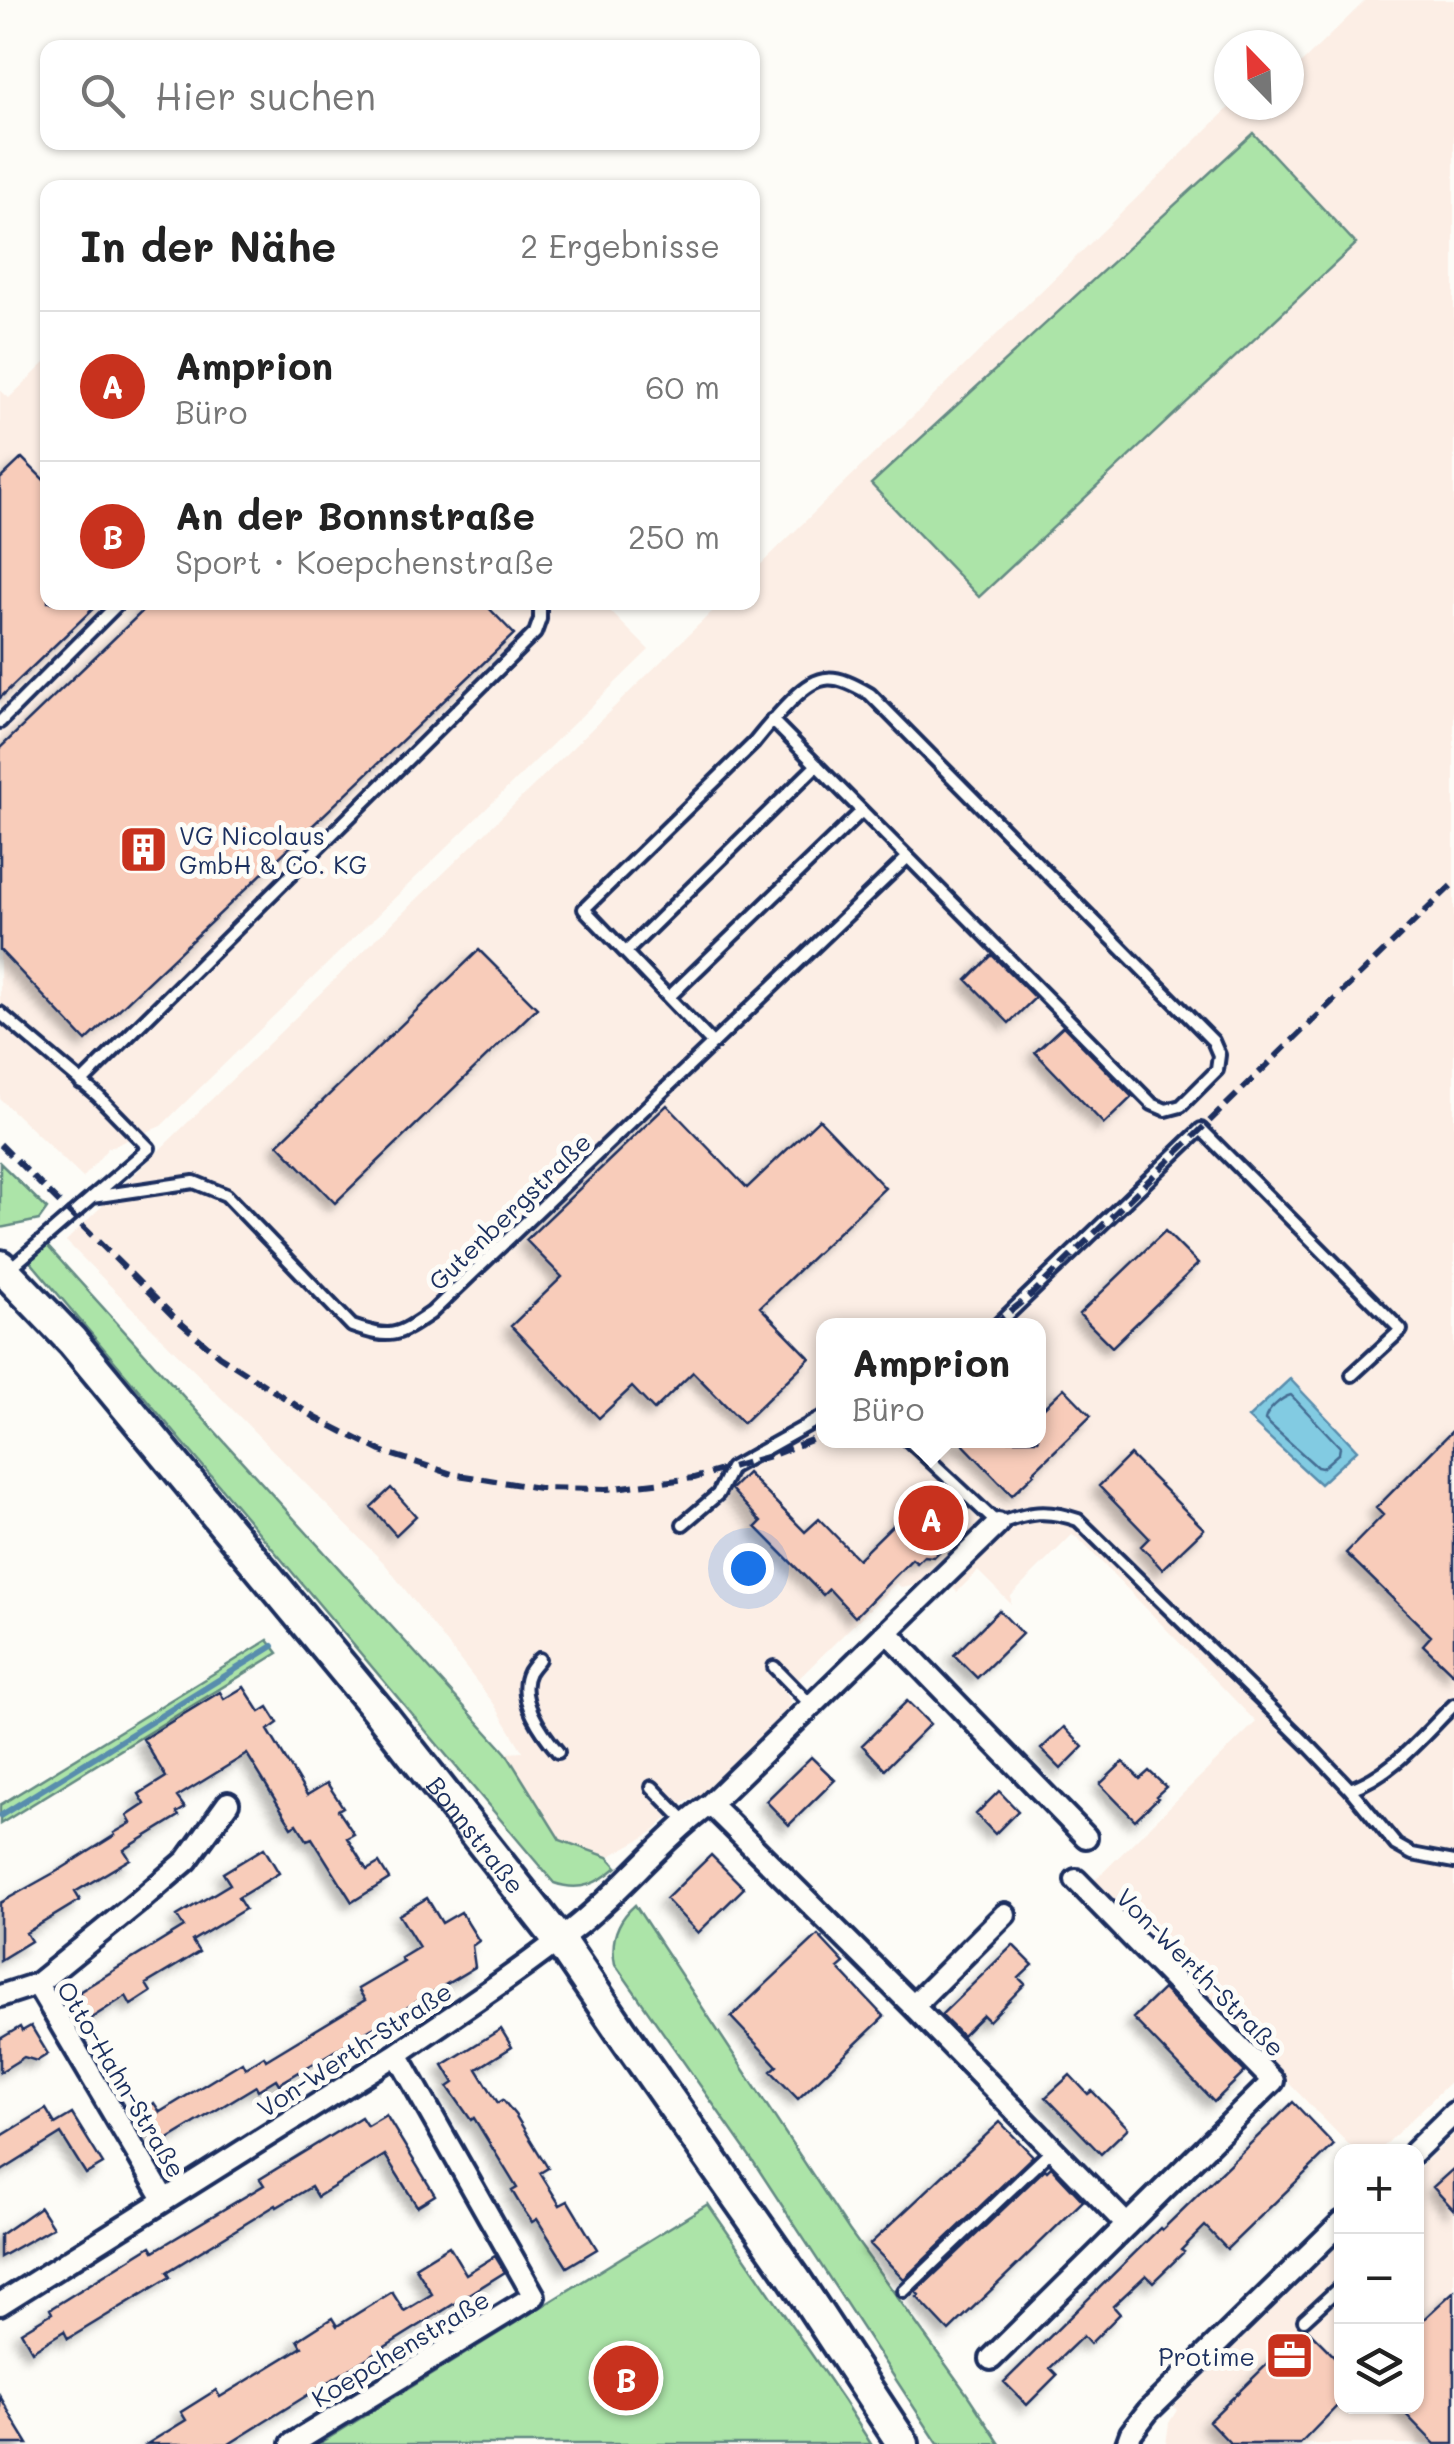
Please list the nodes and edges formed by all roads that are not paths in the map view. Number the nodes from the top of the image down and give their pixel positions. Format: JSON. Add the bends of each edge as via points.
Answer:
{"nodes":[{"id":1,"x":112,"y":610,"type":"edge"},
{"id":2,"x":540,"y":610,"type":"edge"},
{"id":3,"x":772,"y":720,"type":"junction"},
{"id":4,"x":0,"y":722,"type":"edge"},
{"id":5,"x":817,"y":765,"type":"junction"},
{"id":6,"x":862,"y":810,"type":"junction"},
{"id":7,"x":908,"y":858,"type":"junction"},
{"id":8,"x":626,"y":952,"type":"junction"},
{"id":9,"x":669,"y":997,"type":"junction"},
{"id":10,"x":0,"y":1013,"type":"edge"},
{"id":11,"x":713,"y":1044,"type":"junction"},
{"id":12,"x":81,"y":1083,"type":"junction"},
{"id":13,"x":92,"y":1198,"type":"junction"},
{"id":14,"x":3,"y":1269,"type":"edge"},
{"id":15,"x":1004,"y":1318,"type":"edge"},
{"id":16,"x":1352,"y":1376,"type":"dead end"},
{"id":17,"x":816,"y":1420,"type":"edge"},
{"id":18,"x":917,"y":1448,"type":"edge"},
{"id":19,"x":683,"y":1524,"type":"dead end"},
{"id":20,"x":998,"y":1524,"type":"junction"},
{"id":21,"x":886,"y":1632,"type":"junction"},
{"id":22,"x":539,"y":1659,"type":"dead end"},
{"id":23,"x":774,"y":1667,"type":"dead end"},
{"id":24,"x":812,"y":1706,"type":"junction"},
{"id":25,"x":1454,"y":1706,"type":"edge"},
{"id":26,"x":558,"y":1752,"type":"dead end"},
{"id":27,"x":652,"y":1787,"type":"dead end"},
{"id":28,"x":1350,"y":1789,"type":"junction"},
{"id":29,"x":228,"y":1803,"type":"dead end"},
{"id":30,"x":710,"y":1804,"type":"junction"},
{"id":31,"x":686,"y":1822,"type":"junction"},
{"id":32,"x":1086,"y":1837,"type":"dead end"},
{"id":33,"x":1454,"y":1862,"type":"edge"},
{"id":34,"x":1076,"y":1880,"type":"dead end"},
{"id":35,"x":1004,"y":1914,"type":"dead end"},
{"id":36,"x":559,"y":1940,"type":"junction"},
{"id":37,"x":37,"y":1984,"type":"junction"},
{"id":38,"x":0,"y":1996,"type":"edge"},
{"id":39,"x":913,"y":2006,"type":"junction"},
{"id":40,"x":397,"y":2054,"type":"junction"},
{"id":41,"x":1454,"y":2112,"type":"edge"},
{"id":42,"x":1422,"y":2144,"type":"edge"},
{"id":43,"x":1053,"y":2149,"type":"junction"},
{"id":44,"x":164,"y":2199,"type":"junction"},
{"id":45,"x":1128,"y":2225,"type":"junction"},
{"id":46,"x":1334,"y":2230,"type":"edge"},
{"id":47,"x":904,"y":2292,"type":"dead end"},
{"id":48,"x":1334,"y":2292,"type":"edge"},
{"id":49,"x":0,"y":2304,"type":"edge"},
{"id":50,"x":1304,"y":2320,"type":"dead end"},
{"id":51,"x":992,"y":2359,"type":"dead end"},
{"id":52,"x":292,"y":2444,"type":"edge"},
{"id":53,"x":903,"y":2444,"type":"edge"},
{"id":54,"x":1127,"y":2444,"type":"edge"}],
"edges":[{"from":1,"to":4,"type":"lane"},
{"from":2,"to":12,"type":"lane","via":[[534,633]]},
{"from":3,"to":5,"type":"lane"},
{"from":3,"to":7,"type":"lane","via":[[808,684],[826,678],[870,694],[1213,1042],[1218,1070],[1181,1106],[1166,1110],[1152,1104]]},
{"from":3,"to":8,"type":"lane","via":[[584,908]]},
{"from":5,"to":6,"type":"lane"},
{"from":5,"to":8,"type":"lane"},
{"from":6,"to":7,"type":"lane"},
{"from":6,"to":9,"type":"lane"},
{"from":7,"to":11,"type":"lane","name":"Gutenbergstraße"},
{"from":8,"to":9,"type":"lane"},
{"from":9,"to":11,"type":"lane"},
{"from":10,"to":12,"type":"lane"},
{"from":11,"to":13,"type":"lane","name":"Gutenbergstraße","via":[[402,1333],[352,1326],[210,1187],[194,1182]]},
{"from":12,"to":13,"type":"lane","via":[[149,1148]]},
{"from":13,"to":14,"type":"lane"},
{"from":14,"to":36,"type":"main road","name":"Bonnstraße","via":[[72,1342],[382,1714]]},
{"from":15,"to":16,"type":"lane","via":[[1202,1129],[1401,1330]]},
{"from":17,"to":19,"type":"lane","via":[[731,1468],[718,1494]]},
{"from":18,"to":20,"type":"lane"},
{"from":20,"to":21,"type":"street","name":"Von-Werth-Straße"},
{"from":20,"to":28,"type":"lane","via":[[1025,1514],[1078,1520]]},
{"from":21,"to":24,"type":"street","name":"Von-Werth-Straße"},
{"from":21,"to":32,"type":"street"},
{"from":22,"to":26,"type":"lane","via":[[526,1688],[542,1733]]},
{"from":23,"to":24,"type":"lane"},
{"from":24,"to":30,"type":"street","name":"Von-Werth-Straße"},
{"from":25,"to":28,"type":"lane","via":[[1384,1773]]},
{"from":27,"to":31,"type":"lane"},
{"from":28,"to":33,"type":"lane","via":[[1396,1845]]},
{"from":29,"to":37,"type":"street","name":"Otto-Hahn-Straße","via":[[186,1860]]},
{"from":30,"to":31,"type":"street","name":"Von-Werth-Straße"},
{"from":30,"to":39,"type":"street"},
{"from":31,"to":36,"type":"street","name":"Von-Werth-Straße"},
{"from":34,"to":45,"type":"street","name":"Von-Werth-Straße","via":[[1273,2081]]},
{"from":35,"to":39,"type":"street"},
{"from":36,"to":40,"type":"street","name":"Von-Werth-Straße"},
{"from":36,"to":53,"type":"main road","name":"Bonnstraße"},
{"from":37,"to":38,"type":"street","name":"Otto-Hahn-Straße"},
{"from":37,"to":44,"type":"street","name":"Otto-Hahn-Straße"},
{"from":39,"to":43,"type":"street"},
{"from":40,"to":44,"type":"street","name":"Von-Werth-Straße"},
{"from":40,"to":52,"type":"street","name":"Koepchenstraße","via":[[534,2296]]},
{"from":41,"to":42,"type":"street"},
{"from":43,"to":45,"type":"street"},
{"from":43,"to":47,"type":"lane"},
{"from":44,"to":49,"type":"street","name":"Von-Werth-Straße"},
{"from":45,"to":51,"type":"street","name":"Von-Werth-Straße"},
{"from":46,"to":54,"type":"street","via":[[1148,2411]]},
{"from":48,"to":50,"type":"lane"}]}
